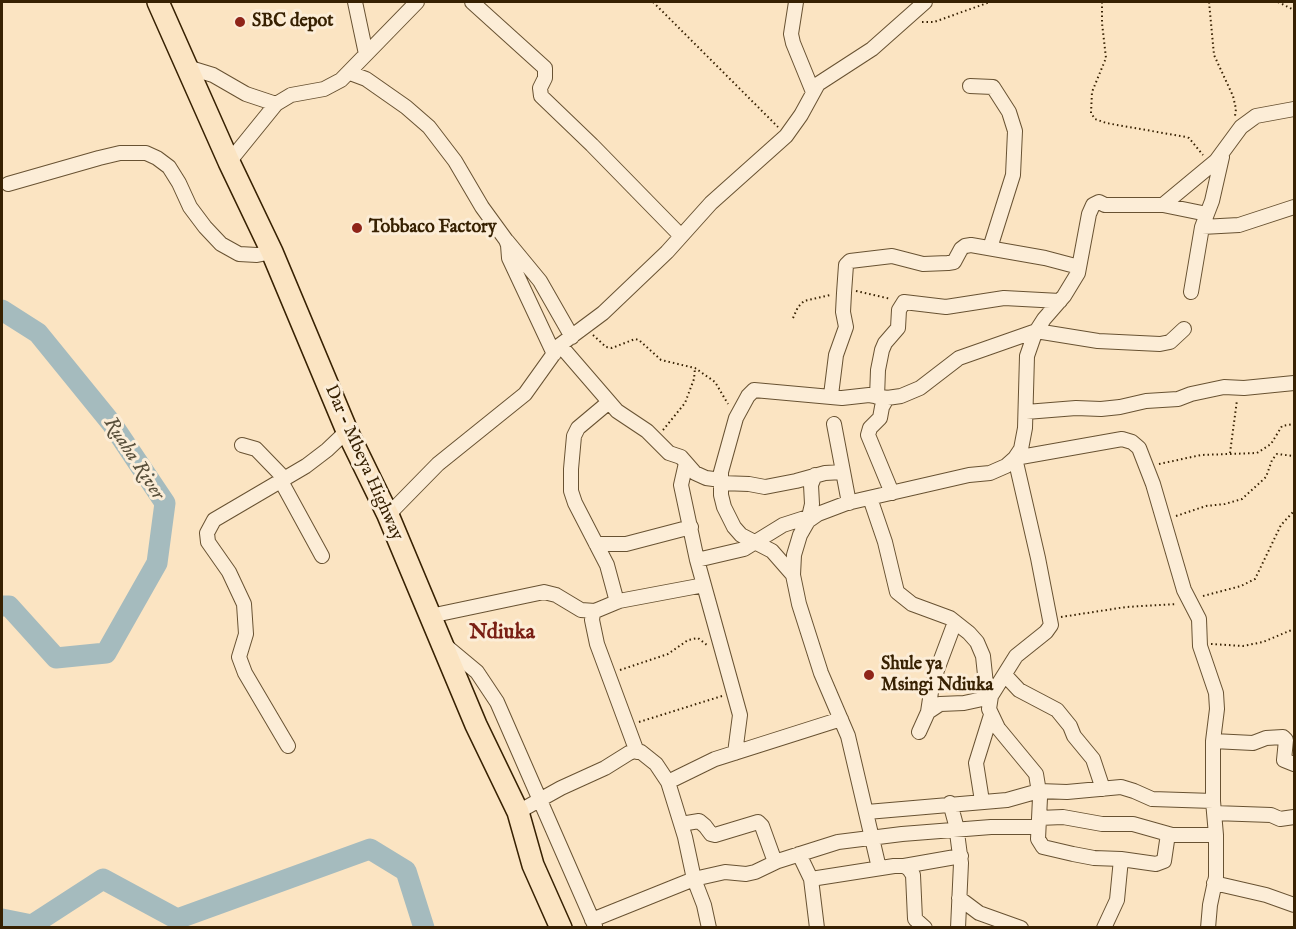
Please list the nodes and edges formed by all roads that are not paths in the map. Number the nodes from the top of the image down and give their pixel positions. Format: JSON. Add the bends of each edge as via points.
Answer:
{"nodes":[{"id":1,"x":158,"y":2,"type":"edge"},
{"id":2,"x":355,"y":2,"type":"edge"},
{"id":3,"x":416,"y":2,"type":"edge"},
{"id":4,"x":472,"y":2,"type":"edge"},
{"id":5,"x":796,"y":2,"type":"edge"},
{"id":6,"x":925,"y":2,"type":"edge"},
{"id":7,"x":366,"y":54,"type":"junction"},
{"id":8,"x":187,"y":67,"type":"junction"},
{"id":9,"x":350,"y":73,"type":"junction"},
{"id":10,"x":970,"y":86,"type":"dead end"},
{"id":11,"x":813,"y":92,"type":"junction"},
{"id":12,"x":276,"y":104,"type":"junction"},
{"id":13,"x":1294,"y":109,"type":"edge"},
{"id":14,"x":1226,"y":149,"type":"junction"},
{"id":15,"x":229,"y":162,"type":"junction"},
{"id":16,"x":8,"y":184,"type":"dead end"},
{"id":17,"x":1163,"y":205,"type":"junction"},
{"id":18,"x":1294,"y":207,"type":"edge"},
{"id":19,"x":1204,"y":220,"type":"junction"},
{"id":20,"x":681,"y":236,"type":"junction"},
{"id":21,"x":506,"y":240,"type":"junction"},
{"id":22,"x":990,"y":248,"type":"junction"},
{"id":23,"x":272,"y":252,"type":"junction"},
{"id":24,"x":1079,"y":267,"type":"junction"},
{"id":25,"x":1191,"y":292,"type":"dead end"},
{"id":26,"x":1060,"y":301,"type":"junction"},
{"id":27,"x":1184,"y":329,"type":"dead end"},
{"id":28,"x":1036,"y":331,"type":"junction"},
{"id":29,"x":572,"y":337,"type":"junction"},
{"id":30,"x":557,"y":350,"type":"junction"},
{"id":31,"x":1294,"y":382,"type":"edge"},
{"id":32,"x":831,"y":395,"type":"junction"},
{"id":33,"x":882,"y":398,"type":"junction"},
{"id":34,"x":609,"y":402,"type":"junction"},
{"id":35,"x":1026,"y":412,"type":"junction"},
{"id":36,"x":834,"y":424,"type":"dead end"},
{"id":37,"x":347,"y":431,"type":"junction"},
{"id":38,"x":242,"y":445,"type":"dead end"},
{"id":39,"x":1015,"y":458,"type":"junction"},
{"id":40,"x":686,"y":463,"type":"junction"},
{"id":41,"x":843,"y":471,"type":"junction"},
{"id":42,"x":700,"y":475,"type":"junction"},
{"id":43,"x":815,"y":476,"type":"junction"},
{"id":44,"x":283,"y":480,"type":"junction"},
{"id":45,"x":721,"y":482,"type":"junction"},
{"id":46,"x":681,"y":485,"type":"junction"},
{"id":47,"x":892,"y":493,"type":"junction"},
{"id":48,"x":870,"y":498,"type":"junction"},
{"id":49,"x":849,"y":503,"type":"junction"},
{"id":50,"x":387,"y":515,"type":"junction"},
{"id":51,"x":814,"y":516,"type":"junction"},
{"id":52,"x":691,"y":527,"type":"junction"},
{"id":53,"x":754,"y":543,"type":"junction"},
{"id":54,"x":596,"y":544,"type":"junction"},
{"id":55,"x":322,"y":556,"type":"dead end"},
{"id":56,"x":697,"y":560,"type":"junction"},
{"id":57,"x":793,"y":575,"type":"junction"},
{"id":58,"x":704,"y":585,"type":"junction"},
{"id":59,"x":617,"y":602,"type":"junction"},
{"id":60,"x":595,"y":611,"type":"junction"},
{"id":61,"x":430,"y":616,"type":"junction"},
{"id":62,"x":955,"y":622,"type":"junction"},
{"id":63,"x":441,"y":642,"type":"junction"},
{"id":64,"x":1005,"y":675,"type":"junction"},
{"id":65,"x":989,"y":708,"type":"junction"},
{"id":66,"x":928,"y":712,"type":"junction"},
{"id":67,"x":841,"y":720,"type":"junction"},
{"id":68,"x":919,"y":732,"type":"dead end"},
{"id":69,"x":1213,"y":741,"type":"junction"},
{"id":70,"x":288,"y":746,"type":"dead end"},
{"id":71,"x":638,"y":752,"type":"junction"},
{"id":72,"x":735,"y":753,"type":"junction"},
{"id":73,"x":1294,"y":764,"type":"edge"},
{"id":74,"x":668,"y":782,"type":"junction"},
{"id":75,"x":1103,"y":789,"type":"junction"},
{"id":76,"x":1039,"y":791,"type":"junction"},
{"id":77,"x":982,"y":801,"type":"junction"},
{"id":78,"x":539,"y":802,"type":"junction"},
{"id":79,"x":950,"y":804,"type":"junction"},
{"id":80,"x":1213,"y":807,"type":"junction"},
{"id":81,"x":518,"y":812,"type":"junction"},
{"id":82,"x":867,"y":812,"type":"junction"},
{"id":83,"x":1294,"y":817,"type":"edge"},
{"id":84,"x":1038,"y":822,"type":"junction"},
{"id":85,"x":681,"y":824,"type":"junction"},
{"id":86,"x":957,"y":831,"type":"junction"},
{"id":87,"x":1168,"y":834,"type":"junction"},
{"id":88,"x":1216,"y":835,"type":"junction"},
{"id":89,"x":872,"y":838,"type":"junction"},
{"id":90,"x":799,"y":854,"type":"junction"},
{"id":91,"x":961,"y":856,"type":"junction"},
{"id":92,"x":1121,"y":859,"type":"junction"},
{"id":93,"x":775,"y":862,"type":"junction"},
{"id":94,"x":904,"y":866,"type":"junction"},
{"id":95,"x":879,"y":868,"type":"junction"},
{"id":96,"x":694,"y":879,"type":"junction"},
{"id":97,"x":811,"y":879,"type":"junction"},
{"id":98,"x":1214,"y":883,"type":"junction"},
{"id":99,"x":959,"y":898,"type":"junction"},
{"id":100,"x":1294,"y":904,"type":"edge"},
{"id":101,"x":594,"y":924,"type":"edge"},
{"id":102,"x":561,"y":927,"type":"edge"},
{"id":103,"x":709,"y":927,"type":"edge"},
{"id":104,"x":817,"y":927,"type":"edge"},
{"id":105,"x":925,"y":927,"type":"edge"},
{"id":106,"x":958,"y":927,"type":"edge"},
{"id":107,"x":1021,"y":927,"type":"edge"},
{"id":108,"x":1104,"y":927,"type":"edge"},
{"id":109,"x":1208,"y":927,"type":"edge"}],
"edges":[{"from":1,"to":8,"type":"highway","name":"Dar - Mbeya Highway"},
{"from":2,"to":7,"type":"street"},
{"from":3,"to":7,"type":"street"},
{"from":4,"to":20,"type":"street","via":[[545,68],[541,96]]},
{"from":5,"to":11,"type":"street","via":[[791,34]]},
{"from":6,"to":11,"type":"street","via":[[872,50],[818,84]]},
{"from":7,"to":9,"type":"street"},
{"from":8,"to":12,"type":"street"},
{"from":8,"to":15,"type":"highway","name":"Dar - Mbeya Highway"},
{"from":9,"to":12,"type":"street","via":[[324,89],[291,95]]},
{"from":9,"to":21,"type":"street","via":[[393,96],[429,127]]},
{"from":10,"to":22,"type":"street","via":[[993,87],[1009,112],[1015,131],[1012,175]]},
{"from":11,"to":20,"type":"street","via":[[786,136],[711,203]]},
{"from":12,"to":15,"type":"street"},
{"from":13,"to":14,"type":"street","via":[[1256,116],[1241,127]]},
{"from":14,"to":17,"type":"street"},
{"from":14,"to":19,"type":"street"},
{"from":15,"to":23,"type":"highway","name":"Dar - Mbeya Highway"},
{"from":16,"to":23,"type":"street","via":[[120,153],[146,153],[169,166],[190,207],[222,244],[239,254]]},
{"from":17,"to":19,"type":"street"},
{"from":17,"to":24,"type":"street","via":[[1093,205]]},
{"from":18,"to":19,"type":"street","via":[[1239,225]]},
{"from":19,"to":25,"type":"street"},
{"from":20,"to":29,"type":"street","via":[[603,313]]},
{"from":21,"to":29,"type":"street","via":[[540,280]]},
{"from":21,"to":30,"type":"street","via":[[509,258]]},
{"from":22,"to":24,"type":"street"},
{"from":22,"to":32,"type":"street","via":[[965,246],[954,262],[948,263],[923,264],[892,256],[850,261],[844,290],[846,327],[836,355]]},
{"from":23,"to":37,"type":"highway","name":"Dar - Mbeya Highway"},
{"from":24,"to":26,"type":"street"},
{"from":26,"to":28,"type":"street"},
{"from":26,"to":33,"type":"street","via":[[1004,298],[946,307],[904,302],[899,310],[898,328],[882,350],[878,370]]},
{"from":27,"to":28,"type":"street","via":[[1170,342],[1160,344],[1098,341]]},
{"from":28,"to":33,"type":"street","via":[[959,358],[920,388]]},
{"from":28,"to":35,"type":"street","via":[[1027,356]]},
{"from":29,"to":30,"type":"street"},
{"from":30,"to":34,"type":"street"},
{"from":30,"to":50,"type":"street","via":[[525,394],[438,464]]},
{"from":31,"to":35,"type":"street","via":[[1215,389],[1120,408]]},
{"from":32,"to":33,"type":"street"},
{"from":32,"to":45,"type":"street","via":[[754,390],[738,414]]},
{"from":33,"to":47,"type":"street","via":[[880,418],[868,435]]},
{"from":34,"to":40,"type":"street"},
{"from":34,"to":54,"type":"street","via":[[578,428],[572,446],[571,491]]},
{"from":35,"to":39,"type":"street","via":[[1021,449]]},
{"from":36,"to":41,"type":"street"},
{"from":37,"to":44,"type":"street"},
{"from":37,"to":50,"type":"highway","name":"Dar - Mbeya Highway"},
{"from":38,"to":44,"type":"street","via":[[256,449]]},
{"from":39,"to":47,"type":"street","via":[[990,473]]},
{"from":39,"to":64,"type":"street","via":[[1050,629],[1016,656]]},
{"from":39,"to":69,"type":"street","via":[[1122,439],[1139,448],[1184,590],[1199,619],[1200,643],[1217,709]]},
{"from":40,"to":42,"type":"street"},
{"from":40,"to":46,"type":"street"},
{"from":41,"to":43,"type":"street"},
{"from":41,"to":49,"type":"street"},
{"from":42,"to":45,"type":"street"},
{"from":42,"to":46,"type":"street"},
{"from":43,"to":45,"type":"street","via":[[765,487]]},
{"from":43,"to":51,"type":"street","via":[[811,485]]},
{"from":44,"to":55,"type":"street"},
{"from":44,"to":70,"type":"street","via":[[214,520],[207,533],[208,542],[230,572],[244,604],[246,634],[239,657]]},
{"from":45,"to":53,"type":"street","via":[[724,507],[734,527]]},
{"from":46,"to":52,"type":"street"},
{"from":47,"to":48,"type":"street"},
{"from":48,"to":49,"type":"street"},
{"from":48,"to":62,"type":"street","via":[[897,592],[912,604]]},
{"from":49,"to":51,"type":"street"},
{"from":50,"to":61,"type":"highway","name":"Dar - Mbeya Highway"},
{"from":51,"to":53,"type":"street","via":[[783,525]]},
{"from":51,"to":57,"type":"street","via":[[800,535]]},
{"from":52,"to":54,"type":"street","via":[[626,544]]},
{"from":52,"to":56,"type":"street"},
{"from":53,"to":56,"type":"street"},
{"from":53,"to":57,"type":"street","via":[[772,551]]},
{"from":54,"to":59,"type":"street","via":[[607,565]]},
{"from":56,"to":58,"type":"street"},
{"from":57,"to":67,"type":"street","via":[[807,634]]},
{"from":58,"to":59,"type":"street"},
{"from":58,"to":72,"type":"street","via":[[740,715]]},
{"from":59,"to":60,"type":"street"},
{"from":60,"to":61,"type":"street","via":[[581,610],[544,592]]},
{"from":60,"to":71,"type":"street","via":[[592,620],[597,644]]},
{"from":61,"to":63,"type":"highway","name":"Dar - Mbeya Highway"},
{"from":62,"to":65,"type":"street","via":[[982,650]]},
{"from":62,"to":66,"type":"street","via":[[937,670]]},
{"from":63,"to":78,"type":"street","via":[[477,672],[490,690]]},
{"from":63,"to":81,"type":"highway","name":"Dar - Mbeya Highway"},
{"from":64,"to":65,"type":"street","via":[[990,696]]},
{"from":64,"to":75,"type":"street","via":[[1019,690],[1057,710],[1093,759]]},
{"from":65,"to":66,"type":"street","via":[[940,704]]},
{"from":65,"to":76,"type":"street","via":[[998,728],[1034,769]]},
{"from":65,"to":77,"type":"street","via":[[976,764]]},
{"from":66,"to":68,"type":"street"},
{"from":67,"to":72,"type":"street"},
{"from":67,"to":82,"type":"street"},
{"from":69,"to":73,"type":"street","via":[[1253,743],[1283,738],[1284,760]]},
{"from":69,"to":80,"type":"street"},
{"from":71,"to":74,"type":"street","via":[[656,764]]},
{"from":71,"to":78,"type":"street","via":[[629,753]]},
{"from":72,"to":74,"type":"street"},
{"from":74,"to":85,"type":"street"},
{"from":75,"to":76,"type":"street"},
{"from":75,"to":80,"type":"street","via":[[1121,787],[1152,799]]},
{"from":76,"to":77,"type":"street","via":[[1007,800]]},
{"from":76,"to":84,"type":"street"},
{"from":77,"to":79,"type":"street"},
{"from":78,"to":81,"type":"street"},
{"from":78,"to":101,"type":"street"},
{"from":79,"to":82,"type":"street"},
{"from":79,"to":86,"type":"street"},
{"from":80,"to":83,"type":"street","via":[[1280,819]]},
{"from":80,"to":88,"type":"street"},
{"from":81,"to":102,"type":"highway","name":"Dar - Mbeya Highway","via":[[533,865]]},
{"from":82,"to":89,"type":"street"},
{"from":84,"to":86,"type":"street"},
{"from":84,"to":87,"type":"street","via":[[1063,817],[1102,824],[1133,824]]},
{"from":84,"to":92,"type":"street","via":[[1038,839],[1043,847],[1094,858]]},
{"from":85,"to":93,"type":"street","via":[[699,821],[715,835],[758,822]]},
{"from":85,"to":96,"type":"street"},
{"from":86,"to":89,"type":"street"},
{"from":86,"to":91,"type":"street"},
{"from":87,"to":88,"type":"street"},
{"from":87,"to":92,"type":"street","via":[[1163,862]]},
{"from":88,"to":98,"type":"street"},
{"from":89,"to":90,"type":"street","via":[[838,842]]},
{"from":89,"to":95,"type":"street"},
{"from":90,"to":93,"type":"street"},
{"from":90,"to":97,"type":"street"},
{"from":91,"to":94,"type":"street"},
{"from":91,"to":99,"type":"street"},
{"from":92,"to":108,"type":"street","via":[[1117,900]]},
{"from":93,"to":96,"type":"street","via":[[746,874],[725,872]]},
{"from":94,"to":95,"type":"street"},
{"from":94,"to":105,"type":"street","via":[[913,875],[915,919]]},
{"from":95,"to":97,"type":"street"},
{"from":96,"to":101,"type":"street"},
{"from":96,"to":103,"type":"street"},
{"from":97,"to":104,"type":"street"},
{"from":98,"to":100,"type":"street"},
{"from":98,"to":109,"type":"street"},
{"from":99,"to":106,"type":"street"},
{"from":99,"to":107,"type":"street","via":[[979,913]]}]}
